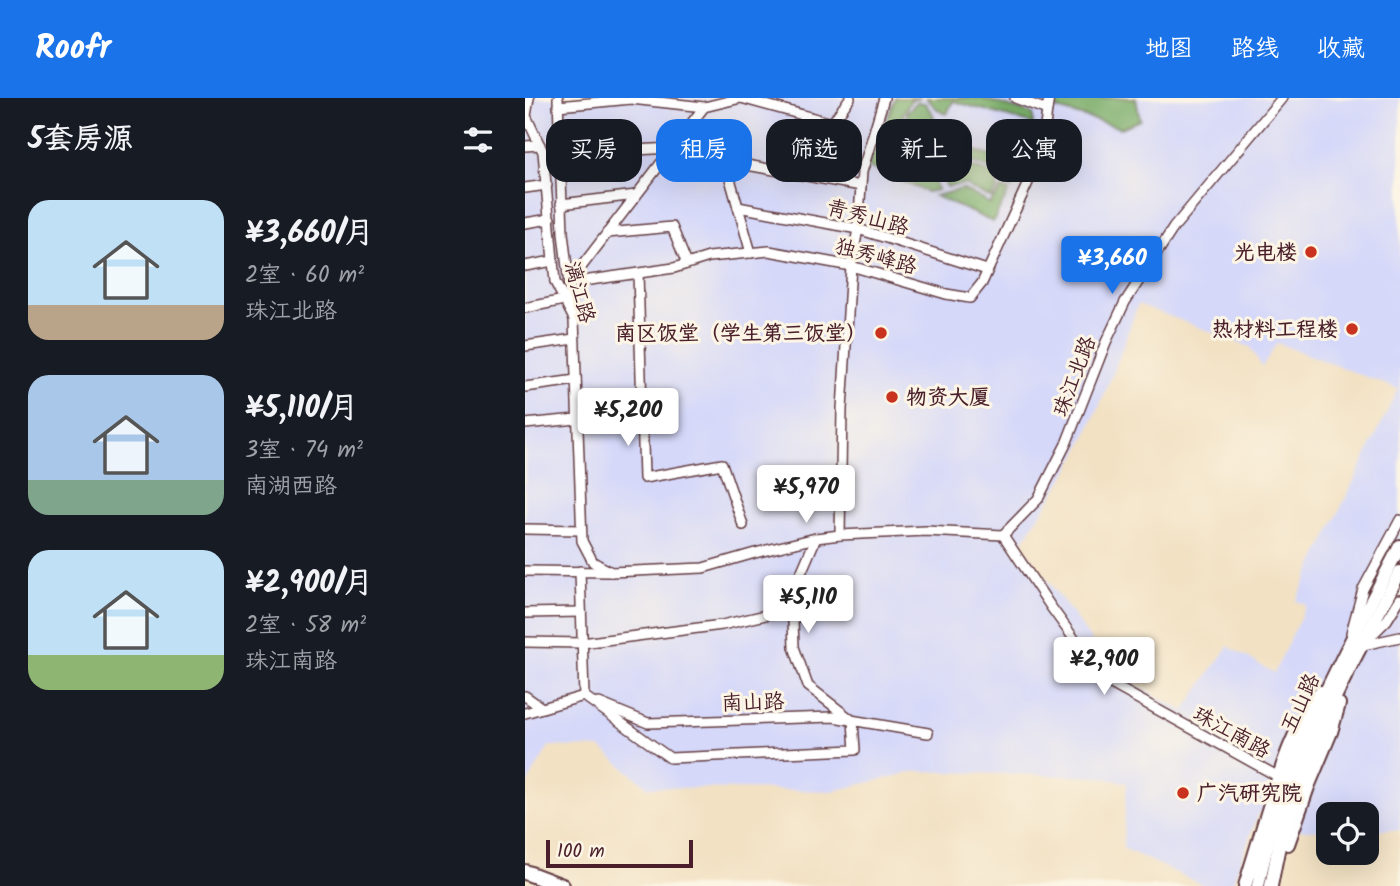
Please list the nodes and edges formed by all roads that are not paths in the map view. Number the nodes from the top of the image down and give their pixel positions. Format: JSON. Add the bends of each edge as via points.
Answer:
{"nodes":[{"id":1,"x":529,"y":98,"type":"edge"},
{"id":2,"x":631,"y":98,"type":"edge"},
{"id":3,"x":850,"y":98,"type":"edge"},
{"id":4,"x":884,"y":98,"type":"edge"},
{"id":5,"x":1016,"y":98,"type":"edge"},
{"id":6,"x":1049,"y":98,"type":"edge"},
{"id":7,"x":1282,"y":98,"type":"edge"},
{"id":8,"x":558,"y":102,"type":"edge"},
{"id":9,"x":707,"y":103,"type":"edge"},
{"id":10,"x":1047,"y":110,"type":"junction"},
{"id":11,"x":695,"y":119,"type":"edge"},
{"id":12,"x":540,"y":145,"type":"junction"},
{"id":13,"x":525,"y":146,"type":"edge"},
{"id":14,"x":656,"y":170,"type":"edge"},
{"id":15,"x":560,"y":182,"type":"edge"},
{"id":16,"x":547,"y":185,"type":"junction"},
{"id":17,"x":861,"y":186,"type":"junction"},
{"id":18,"x":525,"y":188,"type":"edge"},
{"id":19,"x":636,"y":195,"type":"junction"},
{"id":20,"x":561,"y":204,"type":"junction"},
{"id":21,"x":738,"y":207,"type":"junction"},
{"id":22,"x":550,"y":219,"type":"junction"},
{"id":23,"x":525,"y":223,"type":"edge"},
{"id":24,"x":858,"y":229,"type":"junction"},
{"id":25,"x":607,"y":233,"type":"junction"},
{"id":26,"x":751,"y":253,"type":"junction"},
{"id":27,"x":553,"y":261,"type":"junction"},
{"id":28,"x":687,"y":264,"type":"junction"},
{"id":29,"x":851,"y":265,"type":"junction"},
{"id":30,"x":525,"y":266,"type":"edge"},
{"id":31,"x":987,"y":270,"type":"junction"},
{"id":32,"x":638,"y":273,"type":"junction"},
{"id":33,"x":569,"y":283,"type":"junction"},
{"id":34,"x":564,"y":300,"type":"junction"},
{"id":35,"x":525,"y":308,"type":"edge"},
{"id":36,"x":573,"y":319,"type":"junction"},
{"id":37,"x":574,"y":339,"type":"junction"},
{"id":38,"x":525,"y":346,"type":"edge"},
{"id":39,"x":576,"y":380,"type":"junction"},
{"id":40,"x":525,"y":387,"type":"edge"},
{"id":41,"x":577,"y":419,"type":"junction"},
{"id":42,"x":525,"y":424,"type":"edge"},
{"id":43,"x":1400,"y":520,"type":"edge"},
{"id":44,"x":743,"y":525,"type":"dead end"},
{"id":45,"x":525,"y":529,"type":"edge"},
{"id":46,"x":581,"y":530,"type":"junction"},
{"id":47,"x":840,"y":535,"type":"junction"},
{"id":48,"x":1003,"y":535,"type":"junction"},
{"id":49,"x":816,"y":538,"type":"junction"},
{"id":50,"x":1400,"y":546,"type":"edge"},
{"id":51,"x":525,"y":570,"type":"edge"},
{"id":52,"x":580,"y":571,"type":"junction"},
{"id":53,"x":611,"y":572,"type":"junction"},
{"id":54,"x":1400,"y":572,"type":"edge"},
{"id":55,"x":1400,"y":599,"type":"edge"},
{"id":56,"x":792,"y":610,"type":"junction"},
{"id":57,"x":581,"y":612,"type":"junction"},
{"id":58,"x":525,"y":613,"type":"edge"},
{"id":59,"x":1400,"y":637,"type":"edge"},
{"id":60,"x":525,"y":642,"type":"edge"},
{"id":61,"x":582,"y":643,"type":"junction"},
{"id":62,"x":1361,"y":646,"type":"junction"},
{"id":63,"x":1348,"y":648,"type":"junction"},
{"id":64,"x":1339,"y":678,"type":"junction"},
{"id":65,"x":525,"y":696,"type":"edge"},
{"id":66,"x":584,"y":696,"type":"junction"},
{"id":67,"x":542,"y":708,"type":"junction"},
{"id":68,"x":525,"y":713,"type":"edge"},
{"id":69,"x":853,"y":720,"type":"junction"},
{"id":70,"x":928,"y":733,"type":"dead end"},
{"id":71,"x":1279,"y":777,"type":"junction"},
{"id":72,"x":1287,"y":797,"type":"junction"},
{"id":73,"x":525,"y":872,"type":"edge"},
{"id":74,"x":562,"y":886,"type":"edge"},
{"id":75,"x":1245,"y":886,"type":"edge"},
{"id":76,"x":1258,"y":886,"type":"edge"},
{"id":77,"x":1271,"y":886,"type":"edge"},
{"id":78,"x":1279,"y":886,"type":"edge"}],
"edges":[{"from":1,"to":12,"type":"street","name":"漓江路","via":[[526,116]]},
{"from":2,"to":8,"type":"street"},
{"from":2,"to":9,"type":"street"},
{"from":3,"to":9,"type":"street","via":[[832,123],[741,98]]},
{"from":4,"to":17,"type":"street"},
{"from":5,"to":10,"type":"street"},
{"from":6,"to":10,"type":"street","name":"独秀峰路"},
{"from":7,"to":48,"type":"street","name":"珠江北路","via":[[1174,227],[1132,292],[1038,499]]},
{"from":9,"to":11,"type":"street"},
{"from":10,"to":31,"type":"street","name":"独秀峰路","via":[[1042,152]]},
{"from":12,"to":13,"type":"street"},
{"from":12,"to":16,"type":"street","name":"漓江路"},
{"from":14,"to":19,"type":"street"},
{"from":15,"to":20,"type":"street"},
{"from":16,"to":18,"type":"street"},
{"from":16,"to":22,"type":"street","name":"漓江路"},
{"from":17,"to":21,"type":"street","via":[[725,161]]},
{"from":17,"to":24,"type":"street"},
{"from":19,"to":20,"type":"street"},
{"from":19,"to":25,"type":"street"},
{"from":20,"to":33,"type":"street"},
{"from":21,"to":24,"type":"street","name":"青秀山路"},
{"from":21,"to":26,"type":"street"},
{"from":22,"to":23,"type":"street"},
{"from":22,"to":27,"type":"street","name":"漓江路"},
{"from":24,"to":29,"type":"street"},
{"from":24,"to":31,"type":"street","name":"青秀山路"},
{"from":25,"to":28,"type":"street","via":[[673,227]]},
{"from":25,"to":33,"type":"street"},
{"from":26,"to":28,"type":"street","name":"独秀峰路"},
{"from":26,"to":29,"type":"street","name":"独秀峰路","via":[[769,251]]},
{"from":27,"to":30,"type":"street"},
{"from":27,"to":34,"type":"street","name":"漓江路","via":[[555,282]]},
{"from":28,"to":32,"type":"street","name":"独秀峰路"},
{"from":29,"to":31,"type":"street","name":"独秀峰路","via":[[970,298]]},
{"from":29,"to":47,"type":"street"},
{"from":32,"to":33,"type":"street","name":"独秀峰路"},
{"from":32,"to":44,"type":"street","via":[[644,478],[722,464]]},
{"from":33,"to":36,"type":"street"},
{"from":34,"to":35,"type":"street"},
{"from":34,"to":36,"type":"street","name":"漓江路"},
{"from":36,"to":37,"type":"street","name":"漓江路"},
{"from":37,"to":38,"type":"street"},
{"from":37,"to":39,"type":"street","name":"漓江路"},
{"from":39,"to":40,"type":"street"},
{"from":39,"to":41,"type":"street","name":"漓江路"},
{"from":41,"to":42,"type":"street"},
{"from":41,"to":46,"type":"street","name":"漓江路"},
{"from":43,"to":63,"type":"street","via":[[1363,589]]},
{"from":45,"to":46,"type":"street"},
{"from":46,"to":53,"type":"street","name":"漓江路","via":[[593,562]]},
{"from":47,"to":48,"type":"street","via":[[926,531]]},
{"from":47,"to":49,"type":"street"},
{"from":48,"to":71,"type":"street","name":"珠江南路","via":[[1104,680]]},
{"from":49,"to":53,"type":"street","via":[[703,568]]},
{"from":49,"to":56,"type":"street","via":[[792,594]]},
{"from":50,"to":63,"type":"main road","name":"五山路"},
{"from":51,"to":52,"type":"street"},
{"from":52,"to":53,"type":"street"},
{"from":52,"to":57,"type":"street"},
{"from":54,"to":62,"type":"main road","name":"五山路"},
{"from":55,"to":62,"type":"street"},
{"from":56,"to":61,"type":"street","via":[[722,625]]},
{"from":56,"to":69,"type":"street","via":[[794,647],[808,686]]},
{"from":57,"to":58,"type":"street"},
{"from":57,"to":61,"type":"street"},
{"from":59,"to":62,"type":"street"},
{"from":60,"to":61,"type":"street"},
{"from":61,"to":66,"type":"street"},
{"from":62,"to":64,"type":"main road","name":"五山路"},
{"from":63,"to":64,"type":"main road","name":"五山路"},
{"from":64,"to":71,"type":"main road","via":[[1307,711]]},
{"from":64,"to":72,"type":"main road","name":"五山路","via":[[1313,748]]},
{"from":64,"to":78,"type":"main road","via":[[1337,713],[1292,830]]},
{"from":65,"to":67,"type":"street"},
{"from":66,"to":67,"type":"street"},
{"from":66,"to":69,"type":"street","name":"南山路","via":[[648,723]]},
{"from":66,"to":69,"type":"street","via":[[670,758],[855,750]]},
{"from":67,"to":68,"type":"street"},
{"from":69,"to":70,"type":"street","name":"南山路"},
{"from":71,"to":75,"type":"main road"},
{"from":72,"to":76,"type":"main road","name":"五山路","via":[[1267,846]]},
{"from":72,"to":77,"type":"main road","name":"五山路"},
{"from":73,"to":74,"type":"highway"}]}
